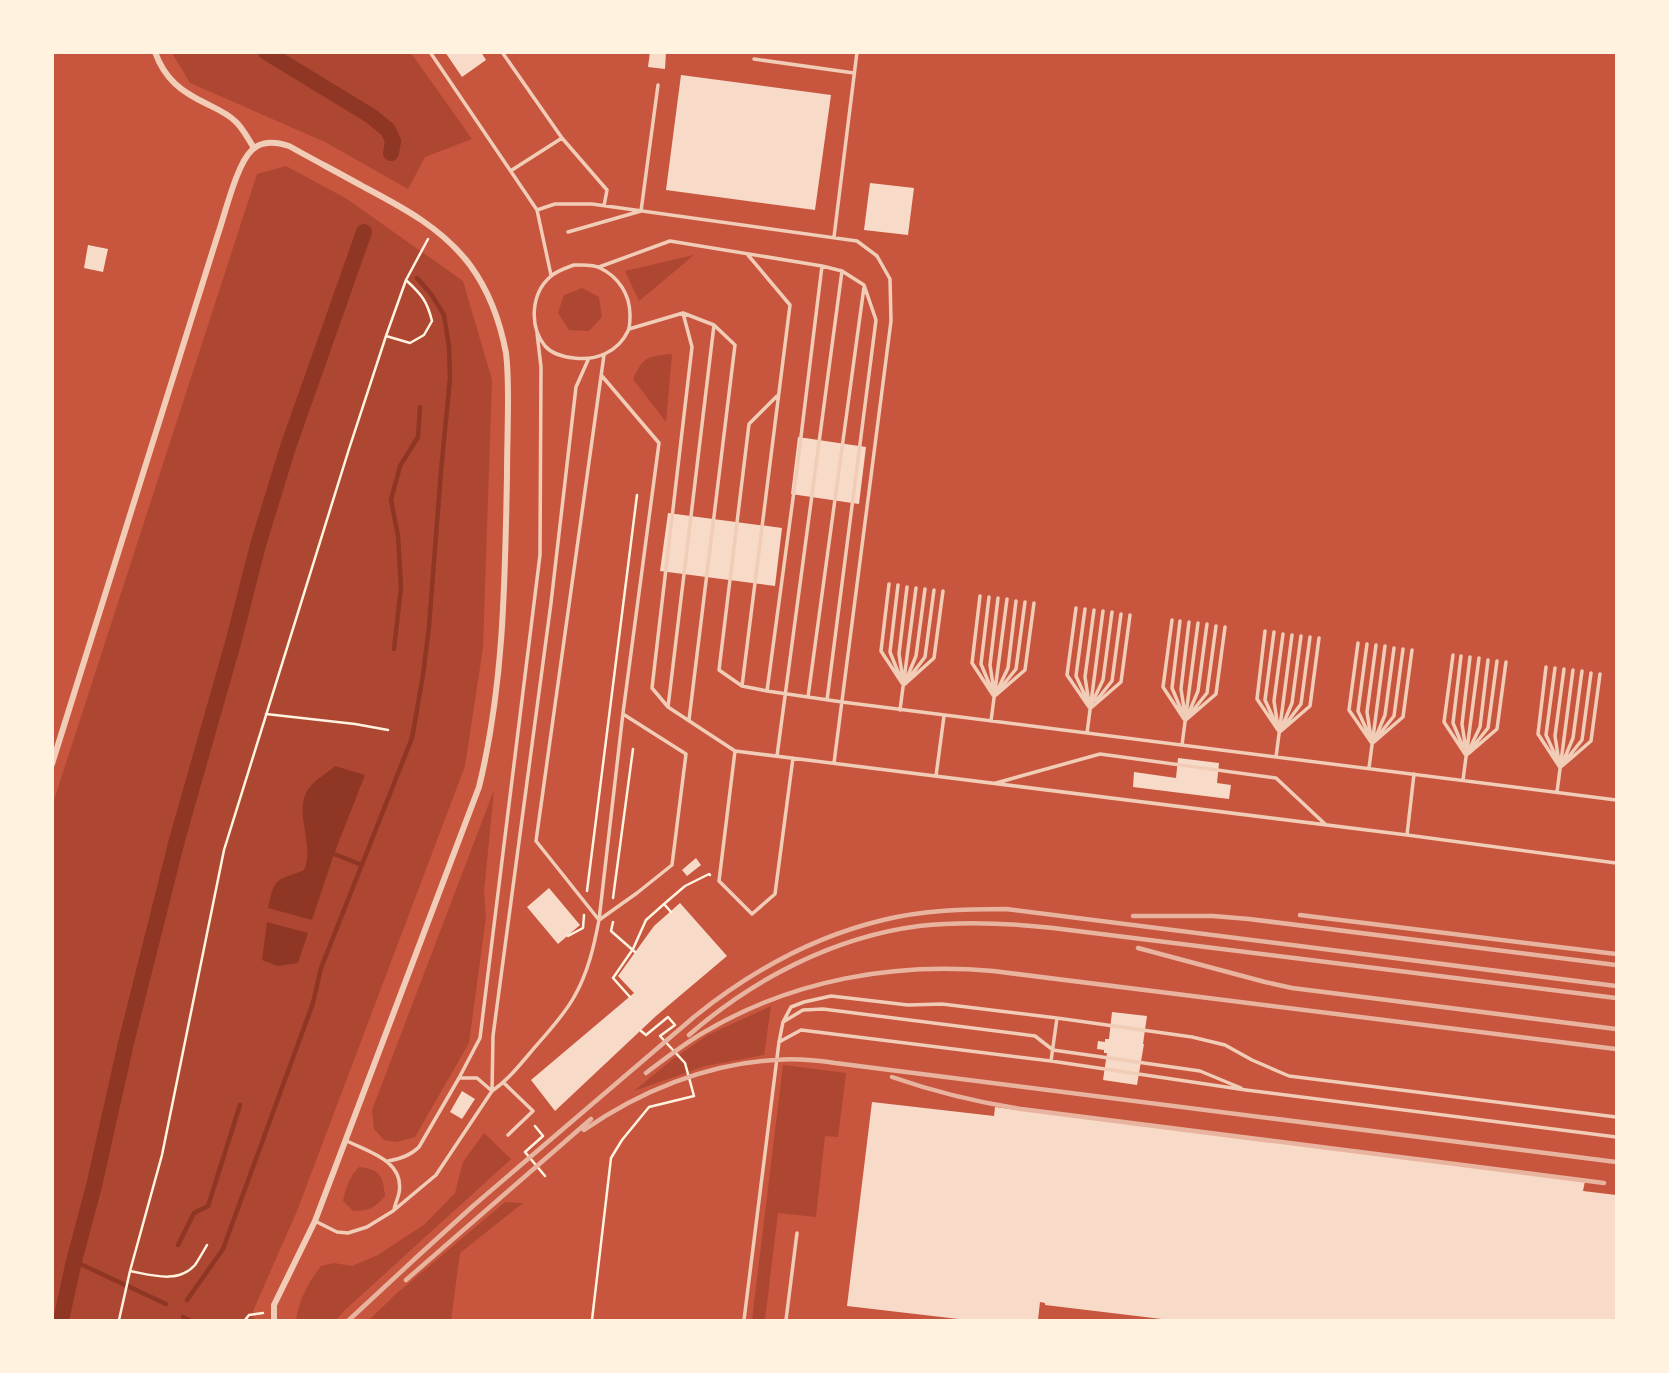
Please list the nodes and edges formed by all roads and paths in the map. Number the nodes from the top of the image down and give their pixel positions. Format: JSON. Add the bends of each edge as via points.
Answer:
{"nodes":[{"id":1,"x":155,"y":52,"type":"edge"},
{"id":2,"x":163,"y":52,"type":"edge"},
{"id":3,"x":430,"y":52,"type":"edge"},
{"id":4,"x":502,"y":52,"type":"edge"},
{"id":5,"x":857,"y":52,"type":"edge"},
{"id":6,"x":158,"y":60,"type":"junction"},
{"id":7,"x":754,"y":60,"type":"dead end"},
{"id":8,"x":854,"y":73,"type":"junction"},
{"id":9,"x":658,"y":85,"type":"dead end"},
{"id":10,"x":562,"y":138,"type":"junction"},
{"id":11,"x":254,"y":148,"type":"junction"},
{"id":12,"x":511,"y":170,"type":"junction"},
{"id":13,"x":604,"y":206,"type":"junction"},
{"id":14,"x":537,"y":210,"type":"junction"},
{"id":15,"x":641,"y":211,"type":"junction"},
{"id":16,"x":434,"y":229,"type":"junction"},
{"id":17,"x":568,"y":232,"type":"dead end"},
{"id":18,"x":834,"y":237,"type":"junction"},
{"id":19,"x":748,"y":254,"type":"junction"},
{"id":20,"x":822,"y":266,"type":"junction"},
{"id":21,"x":599,"y":267,"type":"junction"},
{"id":22,"x":842,"y":271,"type":"junction"},
{"id":23,"x":551,"y":275,"type":"junction"},
{"id":24,"x":406,"y":280,"type":"junction"},
{"id":25,"x":864,"y":285,"type":"junction"},
{"id":26,"x":684,"y":313,"type":"junction"},
{"id":27,"x":714,"y":325,"type":"junction"},
{"id":28,"x":629,"y":329,"type":"junction"},
{"id":29,"x":537,"y":333,"type":"junction"},
{"id":30,"x":386,"y":336,"type":"junction"},
{"id":31,"x":604,"y":355,"type":"junction"},
{"id":32,"x":588,"y":360,"type":"junction"},
{"id":33,"x":602,"y":376,"type":"junction"},
{"id":34,"x":778,"y":394,"type":"junction"},
{"id":35,"x":637,"y":495,"type":"dead end"},
{"id":36,"x":889,"y":584,"type":"dead end"},
{"id":37,"x":898,"y":586,"type":"dead end"},
{"id":38,"x":907,"y":587,"type":"dead end"},
{"id":39,"x":916,"y":588,"type":"dead end"},
{"id":40,"x":925,"y":589,"type":"dead end"},
{"id":41,"x":934,"y":590,"type":"dead end"},
{"id":42,"x":943,"y":591,"type":"dead end"},
{"id":43,"x":981,"y":596,"type":"dead end"},
{"id":44,"x":989,"y":597,"type":"dead end"},
{"id":45,"x":998,"y":598,"type":"dead end"},
{"id":46,"x":1007,"y":599,"type":"dead end"},
{"id":47,"x":1016,"y":600,"type":"dead end"},
{"id":48,"x":1025,"y":602,"type":"dead end"},
{"id":49,"x":1034,"y":603,"type":"dead end"},
{"id":50,"x":1076,"y":608,"type":"dead end"},
{"id":51,"x":1085,"y":609,"type":"dead end"},
{"id":52,"x":1094,"y":610,"type":"dead end"},
{"id":53,"x":1103,"y":611,"type":"dead end"},
{"id":54,"x":1112,"y":612,"type":"dead end"},
{"id":55,"x":1121,"y":614,"type":"dead end"},
{"id":56,"x":1130,"y":615,"type":"dead end"},
{"id":57,"x":1172,"y":620,"type":"dead end"},
{"id":58,"x":1180,"y":621,"type":"dead end"},
{"id":59,"x":1189,"y":622,"type":"dead end"},
{"id":60,"x":1198,"y":623,"type":"dead end"},
{"id":61,"x":1207,"y":624,"type":"dead end"},
{"id":62,"x":1216,"y":626,"type":"dead end"},
{"id":63,"x":1225,"y":627,"type":"dead end"},
{"id":64,"x":1265,"y":631,"type":"dead end"},
{"id":65,"x":1274,"y":632,"type":"dead end"},
{"id":66,"x":1283,"y":634,"type":"dead end"},
{"id":67,"x":1292,"y":635,"type":"dead end"},
{"id":68,"x":1301,"y":636,"type":"dead end"},
{"id":69,"x":1310,"y":637,"type":"dead end"},
{"id":70,"x":1319,"y":638,"type":"dead end"},
{"id":71,"x":1358,"y":643,"type":"dead end"},
{"id":72,"x":1367,"y":644,"type":"dead end"},
{"id":73,"x":1376,"y":645,"type":"dead end"},
{"id":74,"x":1385,"y":646,"type":"dead end"},
{"id":75,"x":1394,"y":648,"type":"dead end"},
{"id":76,"x":1403,"y":649,"type":"dead end"},
{"id":77,"x":1412,"y":650,"type":"dead end"},
{"id":78,"x":1452,"y":655,"type":"dead end"},
{"id":79,"x":1461,"y":656,"type":"dead end"},
{"id":80,"x":1470,"y":657,"type":"dead end"},
{"id":81,"x":1479,"y":658,"type":"dead end"},
{"id":82,"x":1488,"y":660,"type":"dead end"},
{"id":83,"x":1497,"y":661,"type":"dead end"},
{"id":84,"x":1506,"y":662,"type":"dead end"},
{"id":85,"x":1546,"y":667,"type":"dead end"},
{"id":86,"x":1555,"y":668,"type":"dead end"},
{"id":87,"x":1564,"y":669,"type":"dead end"},
{"id":88,"x":1573,"y":670,"type":"dead end"},
{"id":89,"x":1582,"y":671,"type":"dead end"},
{"id":90,"x":1591,"y":673,"type":"dead end"},
{"id":91,"x":1600,"y":674,"type":"dead end"},
{"id":92,"x":903,"y":685,"type":"junction"},
{"id":93,"x":742,"y":686,"type":"junction"},
{"id":94,"x":767,"y":691,"type":"junction"},
{"id":95,"x":785,"y":694,"type":"junction"},
{"id":96,"x":995,"y":696,"type":"junction"},
{"id":97,"x":808,"y":698,"type":"junction"},
{"id":98,"x":827,"y":700,"type":"junction"},
{"id":99,"x":842,"y":702,"type":"junction"},
{"id":100,"x":668,"y":707,"type":"junction"},
{"id":101,"x":1090,"y":708,"type":"junction"},
{"id":102,"x":900,"y":710,"type":"junction"},
{"id":103,"x":623,"y":713,"type":"junction"},
{"id":104,"x":266,"y":714,"type":"junction"},
{"id":105,"x":944,"y":715,"type":"junction"},
{"id":106,"x":689,"y":720,"type":"junction"},
{"id":107,"x":1185,"y":720,"type":"junction"},
{"id":108,"x":992,"y":721,"type":"junction"},
{"id":109,"x":388,"y":730,"type":"dead end"},
{"id":110,"x":1279,"y":732,"type":"junction"},
{"id":111,"x":1087,"y":733,"type":"junction"},
{"id":112,"x":1372,"y":744,"type":"junction"},
{"id":113,"x":1182,"y":745,"type":"junction"},
{"id":114,"x":633,"y":749,"type":"dead end"},
{"id":115,"x":735,"y":751,"type":"junction"},
{"id":116,"x":1466,"y":755,"type":"junction"},
{"id":117,"x":777,"y":756,"type":"junction"},
{"id":118,"x":1276,"y":757,"type":"junction"},
{"id":119,"x":793,"y":758,"type":"junction"},
{"id":120,"x":834,"y":763,"type":"junction"},
{"id":121,"x":52,"y":764,"type":"edge"},
{"id":122,"x":1560,"y":767,"type":"junction"},
{"id":123,"x":1369,"y":768,"type":"junction"},
{"id":124,"x":1414,"y":774,"type":"junction"},
{"id":125,"x":936,"y":776,"type":"junction"},
{"id":126,"x":1464,"y":780,"type":"junction"},
{"id":127,"x":994,"y":783,"type":"junction"},
{"id":128,"x":1557,"y":792,"type":"junction"},
{"id":129,"x":1616,"y":800,"type":"edge"},
{"id":130,"x":1326,"y":825,"type":"junction"},
{"id":131,"x":1407,"y":835,"type":"junction"},
{"id":132,"x":1616,"y":863,"type":"edge"},
{"id":133,"x":719,"y":881,"type":"junction"},
{"id":134,"x":586,"y":902,"type":"junction"},
{"id":135,"x":664,"y":904,"type":"junction"},
{"id":136,"x":615,"y":908,"type":"junction"},
{"id":137,"x":671,"y":912,"type":"dead end"},
{"id":138,"x":598,"y":919,"type":"junction"},
{"id":139,"x":583,"y":928,"type":"junction"},
{"id":140,"x":597,"y":929,"type":"junction"},
{"id":141,"x":611,"y":931,"type":"junction"},
{"id":142,"x":568,"y":936,"type":"dead end"},
{"id":143,"x":634,"y":951,"type":"junction"},
{"id":144,"x":629,"y":997,"type":"dead end"},
{"id":145,"x":656,"y":1016,"type":"dead end"},
{"id":146,"x":1057,"y":1018,"type":"junction"},
{"id":147,"x":662,"y":1023,"type":"junction"},
{"id":148,"x":783,"y":1023,"type":"junction"},
{"id":149,"x":641,"y":1031,"type":"dead end"},
{"id":150,"x":779,"y":1042,"type":"junction"},
{"id":151,"x":1053,"y":1050,"type":"junction"},
{"id":152,"x":1051,"y":1061,"type":"junction"},
{"id":153,"x":459,"y":1078,"type":"junction"},
{"id":154,"x":504,"y":1083,"type":"junction"},
{"id":155,"x":1246,"y":1090,"type":"junction"},
{"id":156,"x":492,"y":1091,"type":"junction"},
{"id":157,"x":1616,"y":1117,"type":"edge"},
{"id":158,"x":535,"y":1126,"type":"dead end"},
{"id":159,"x":508,"y":1135,"type":"dead end"},
{"id":160,"x":1616,"y":1137,"type":"edge"},
{"id":161,"x":347,"y":1141,"type":"junction"},
{"id":162,"x":388,"y":1161,"type":"junction"},
{"id":163,"x":545,"y":1176,"type":"dead end"},
{"id":164,"x":393,"y":1212,"type":"junction"},
{"id":165,"x":315,"y":1221,"type":"junction"},
{"id":166,"x":797,"y":1233,"type":"dead end"},
{"id":167,"x":207,"y":1245,"type":"dead end"},
{"id":168,"x":130,"y":1271,"type":"junction"},
{"id":169,"x":273,"y":1311,"type":"junction"},
{"id":170,"x":120,"y":1321,"type":"edge"},
{"id":171,"x":244,"y":1321,"type":"edge"},
{"id":172,"x":274,"y":1321,"type":"edge"},
{"id":173,"x":592,"y":1321,"type":"edge"},
{"id":174,"x":744,"y":1321,"type":"edge"},
{"id":175,"x":786,"y":1321,"type":"edge"}],
"edges":[{"from":1,"to":6,"type":"street"},
{"from":2,"to":6,"type":"lane"},
{"from":3,"to":12,"type":"lane"},
{"from":4,"to":10,"type":"lane"},
{"from":5,"to":8,"type":"lane"},
{"from":6,"to":11,"type":"street","via":[[171,82],[235,121]]},
{"from":7,"to":8,"type":"lane"},
{"from":8,"to":18,"type":"lane"},
{"from":9,"to":15,"type":"lane"},
{"from":10,"to":12,"type":"lane"},
{"from":10,"to":13,"type":"lane","via":[[607,190]]},
{"from":11,"to":16,"type":"street","via":[[270,143],[289,146]]},
{"from":11,"to":121,"type":"street","via":[[234,186]]},
{"from":12,"to":14,"type":"lane"},
{"from":13,"to":14,"type":"lane","via":[[555,204]]},
{"from":13,"to":15,"type":"lane"},
{"from":14,"to":23,"type":"lane"},
{"from":15,"to":17,"type":"lane"},
{"from":15,"to":18,"type":"lane"},
{"from":16,"to":24,"type":"path"},
{"from":16,"to":161,"type":"street","via":[[480,279],[498,318],[506,356],[506,535],[500,652],[479,787]]},
{"from":18,"to":99,"type":"lane","via":[[857,241],[877,256],[890,279],[891,320]]},
{"from":19,"to":20,"type":"lane"},
{"from":19,"to":21,"type":"lane","via":[[670,241]]},
{"from":19,"to":34,"type":"lane","via":[[790,305]]},
{"from":20,"to":22,"type":"lane"},
{"from":20,"to":94,"type":"lane"},
{"from":21,"to":23,"type":"lane","via":[[574,265]]},
{"from":21,"to":28,"type":"lane","via":[[620,281],[630,304]]},
{"from":22,"to":25,"type":"lane"},
{"from":22,"to":95,"type":"lane"},
{"from":23,"to":29,"type":"lane","via":[[536,301]]},
{"from":24,"to":30,"type":"path"},
{"from":24,"to":30,"type":"path","via":[[427,303],[432,321],[424,335],[410,343]]},
{"from":25,"to":97,"type":"lane"},
{"from":25,"to":98,"type":"lane","via":[[876,320]]},
{"from":26,"to":27,"type":"lane"},
{"from":26,"to":28,"type":"lane"},
{"from":26,"to":100,"type":"lane","via":[[692,346],[652,688]]},
{"from":27,"to":100,"type":"lane"},
{"from":27,"to":106,"type":"lane","via":[[735,345]]},
{"from":28,"to":31,"type":"lane"},
{"from":29,"to":32,"type":"lane","via":[[548,349]]},
{"from":29,"to":153,"type":"lane","via":[[541,367],[540,555],[480,1038]]},
{"from":30,"to":104,"type":"path"},
{"from":31,"to":32,"type":"lane"},
{"from":31,"to":33,"type":"lane"},
{"from":32,"to":156,"type":"lane","via":[[576,387],[493,1037]]},
{"from":33,"to":103,"type":"lane","via":[[659,443]]},
{"from":33,"to":134,"type":"lane","via":[[536,841]]},
{"from":34,"to":93,"type":"lane"},
{"from":34,"to":93,"type":"lane","via":[[749,424],[719,670]]},
{"from":35,"to":134,"type":"path"},
{"from":36,"to":92,"type":"lane","via":[[881,651]]},
{"from":37,"to":92,"type":"lane","via":[[890,653]]},
{"from":38,"to":92,"type":"lane","via":[[898,654]]},
{"from":39,"to":92,"type":"lane"},
{"from":40,"to":92,"type":"lane","via":[[916,656]]},
{"from":41,"to":92,"type":"lane","via":[[925,657]]},
{"from":42,"to":92,"type":"lane","via":[[934,658]]},
{"from":43,"to":96,"type":"lane","via":[[972,663]]},
{"from":44,"to":96,"type":"lane","via":[[981,664]]},
{"from":45,"to":96,"type":"lane","via":[[990,665]]},
{"from":46,"to":96,"type":"lane"},
{"from":47,"to":96,"type":"lane","via":[[1007,668]]},
{"from":48,"to":96,"type":"lane","via":[[1016,669]]},
{"from":49,"to":96,"type":"lane","via":[[1025,670]]},
{"from":50,"to":101,"type":"lane","via":[[1067,675]]},
{"from":51,"to":101,"type":"lane","via":[[1076,676]]},
{"from":52,"to":101,"type":"lane","via":[[1085,677]]},
{"from":53,"to":101,"type":"lane"},
{"from":54,"to":101,"type":"lane","via":[[1103,680]]},
{"from":55,"to":101,"type":"lane","via":[[1112,681]]},
{"from":56,"to":101,"type":"lane","via":[[1121,682]]},
{"from":57,"to":107,"type":"lane","via":[[1163,687]]},
{"from":58,"to":107,"type":"lane","via":[[1172,688]]},
{"from":59,"to":107,"type":"lane","via":[[1181,689]]},
{"from":60,"to":107,"type":"lane"},
{"from":61,"to":107,"type":"lane","via":[[1198,691]]},
{"from":62,"to":107,"type":"lane","via":[[1207,693]]},
{"from":63,"to":107,"type":"lane","via":[[1216,694]]},
{"from":64,"to":110,"type":"lane","via":[[1256,699]]},
{"from":65,"to":110,"type":"lane","via":[[1265,700]]},
{"from":66,"to":110,"type":"lane","via":[[1274,701]]},
{"from":67,"to":110,"type":"lane"},
{"from":68,"to":110,"type":"lane","via":[[1292,703]]},
{"from":69,"to":110,"type":"lane","via":[[1301,704]]},
{"from":70,"to":110,"type":"lane","via":[[1310,706]]},
{"from":71,"to":112,"type":"lane","via":[[1349,710]]},
{"from":72,"to":112,"type":"lane","via":[[1358,711]]},
{"from":73,"to":112,"type":"lane","via":[[1367,712]]},
{"from":74,"to":112,"type":"lane"},
{"from":75,"to":112,"type":"lane","via":[[1385,715]]},
{"from":76,"to":112,"type":"lane","via":[[1394,716]]},
{"from":77,"to":112,"type":"lane","via":[[1403,717]]},
{"from":78,"to":116,"type":"lane","via":[[1444,722]]},
{"from":79,"to":116,"type":"lane","via":[[1453,723]]},
{"from":80,"to":116,"type":"lane","via":[[1462,724]]},
{"from":81,"to":116,"type":"lane"},
{"from":82,"to":116,"type":"lane","via":[[1479,727]]},
{"from":83,"to":116,"type":"lane","via":[[1488,728]]},
{"from":84,"to":116,"type":"lane","via":[[1497,729]]},
{"from":85,"to":122,"type":"lane","via":[[1538,734]]},
{"from":86,"to":122,"type":"lane","via":[[1546,735]]},
{"from":87,"to":122,"type":"lane","via":[[1555,736]]},
{"from":88,"to":122,"type":"lane"},
{"from":89,"to":122,"type":"lane","via":[[1573,738]]},
{"from":90,"to":122,"type":"lane","via":[[1582,740]]},
{"from":91,"to":122,"type":"lane","via":[[1591,741]]},
{"from":92,"to":102,"type":"lane"},
{"from":93,"to":94,"type":"lane"},
{"from":94,"to":95,"type":"lane"},
{"from":95,"to":97,"type":"lane"},
{"from":95,"to":117,"type":"lane"},
{"from":96,"to":108,"type":"lane"},
{"from":97,"to":98,"type":"lane"},
{"from":98,"to":99,"type":"lane"},
{"from":99,"to":102,"type":"lane"},
{"from":99,"to":120,"type":"lane"},
{"from":100,"to":106,"type":"lane"},
{"from":101,"to":111,"type":"lane"},
{"from":102,"to":105,"type":"lane"},
{"from":103,"to":136,"type":"lane","via":[[686,754],[672,865]]},
{"from":103,"to":138,"type":"lane"},
{"from":104,"to":109,"type":"path"},
{"from":104,"to":168,"type":"path","via":[[224,849],[162,1155]]},
{"from":105,"to":108,"type":"lane"},
{"from":105,"to":125,"type":"lane"},
{"from":106,"to":115,"type":"lane"},
{"from":107,"to":113,"type":"lane"},
{"from":108,"to":111,"type":"lane"},
{"from":110,"to":118,"type":"lane"},
{"from":111,"to":113,"type":"lane"},
{"from":112,"to":123,"type":"lane"},
{"from":113,"to":118,"type":"lane"},
{"from":114,"to":136,"type":"path"},
{"from":115,"to":117,"type":"lane"},
{"from":115,"to":133,"type":"lane"},
{"from":116,"to":126,"type":"lane"},
{"from":117,"to":119,"type":"lane"},
{"from":118,"to":123,"type":"lane"},
{"from":119,"to":120,"type":"lane"},
{"from":119,"to":133,"type":"lane","via":[[775,894],[752,914]]},
{"from":120,"to":125,"type":"lane"},
{"from":122,"to":128,"type":"lane"},
{"from":123,"to":124,"type":"lane"},
{"from":124,"to":126,"type":"lane"},
{"from":124,"to":131,"type":"lane"},
{"from":125,"to":127,"type":"lane"},
{"from":126,"to":128,"type":"lane"},
{"from":127,"to":130,"type":"lane"},
{"from":127,"to":130,"type":"lane","via":[[1100,754],[1276,778]]},
{"from":128,"to":129,"type":"lane"},
{"from":130,"to":131,"type":"lane"},
{"from":131,"to":132,"type":"lane"},
{"from":133,"to":135,"type":"path","via":[[709,874]]},
{"from":134,"to":138,"type":"lane"},
{"from":134,"to":139,"type":"path"},
{"from":135,"to":137,"type":"path"},
{"from":135,"to":143,"type":"path","via":[[646,920]]},
{"from":136,"to":138,"type":"lane"},
{"from":136,"to":141,"type":"path"},
{"from":138,"to":140,"type":"lane"},
{"from":139,"to":140,"type":"path"},
{"from":139,"to":142,"type":"path"},
{"from":140,"to":141,"type":"path"},
{"from":140,"to":154,"type":"lane","via":[[574,998]]},
{"from":141,"to":143,"type":"path"},
{"from":143,"to":144,"type":"path","via":[[613,978]]},
{"from":145,"to":147,"type":"path"},
{"from":146,"to":148,"type":"lane","via":[[831,996],[791,1007]]},
{"from":146,"to":151,"type":"lane"},
{"from":146,"to":157,"type":"lane","via":[[1225,1045],[1289,1076]]},
{"from":147,"to":149,"type":"path","via":[[646,1035]]},
{"from":147,"to":173,"type":"path","via":[[668,1017],[675,1025],[660,1036],[685,1063],[694,1096],[649,1107],[611,1158]]},
{"from":148,"to":150,"type":"lane"},
{"from":148,"to":151,"type":"lane","via":[[803,1010],[823,1009],[1035,1036]]},
{"from":150,"to":152,"type":"lane","via":[[801,1030]]},
{"from":150,"to":174,"type":"lane"},
{"from":151,"to":152,"type":"lane"},
{"from":151,"to":155,"type":"lane","via":[[1200,1071]]},
{"from":152,"to":155,"type":"lane"},
{"from":153,"to":156,"type":"lane","via":[[477,1078]]},
{"from":153,"to":162,"type":"lane","via":[[419,1147]]},
{"from":154,"to":156,"type":"lane"},
{"from":154,"to":159,"type":"lane","via":[[533,1111]]},
{"from":155,"to":160,"type":"lane"},
{"from":156,"to":164,"type":"lane","via":[[436,1175]]},
{"from":158,"to":163,"type":"path","via":[[543,1136],[525,1152]]},
{"from":161,"to":162,"type":"lane"},
{"from":161,"to":165,"type":"street"},
{"from":162,"to":164,"type":"lane","via":[[400,1181]]},
{"from":164,"to":165,"type":"lane","via":[[348,1233]]},
{"from":165,"to":169,"type":"street"},
{"from":166,"to":175,"type":"lane"},
{"from":167,"to":168,"type":"path","via":[[194,1266],[179,1276]]},
{"from":168,"to":170,"type":"path"},
{"from":169,"to":171,"type":"path","via":[[249,1315]]},
{"from":169,"to":172,"type":"street"}]}
